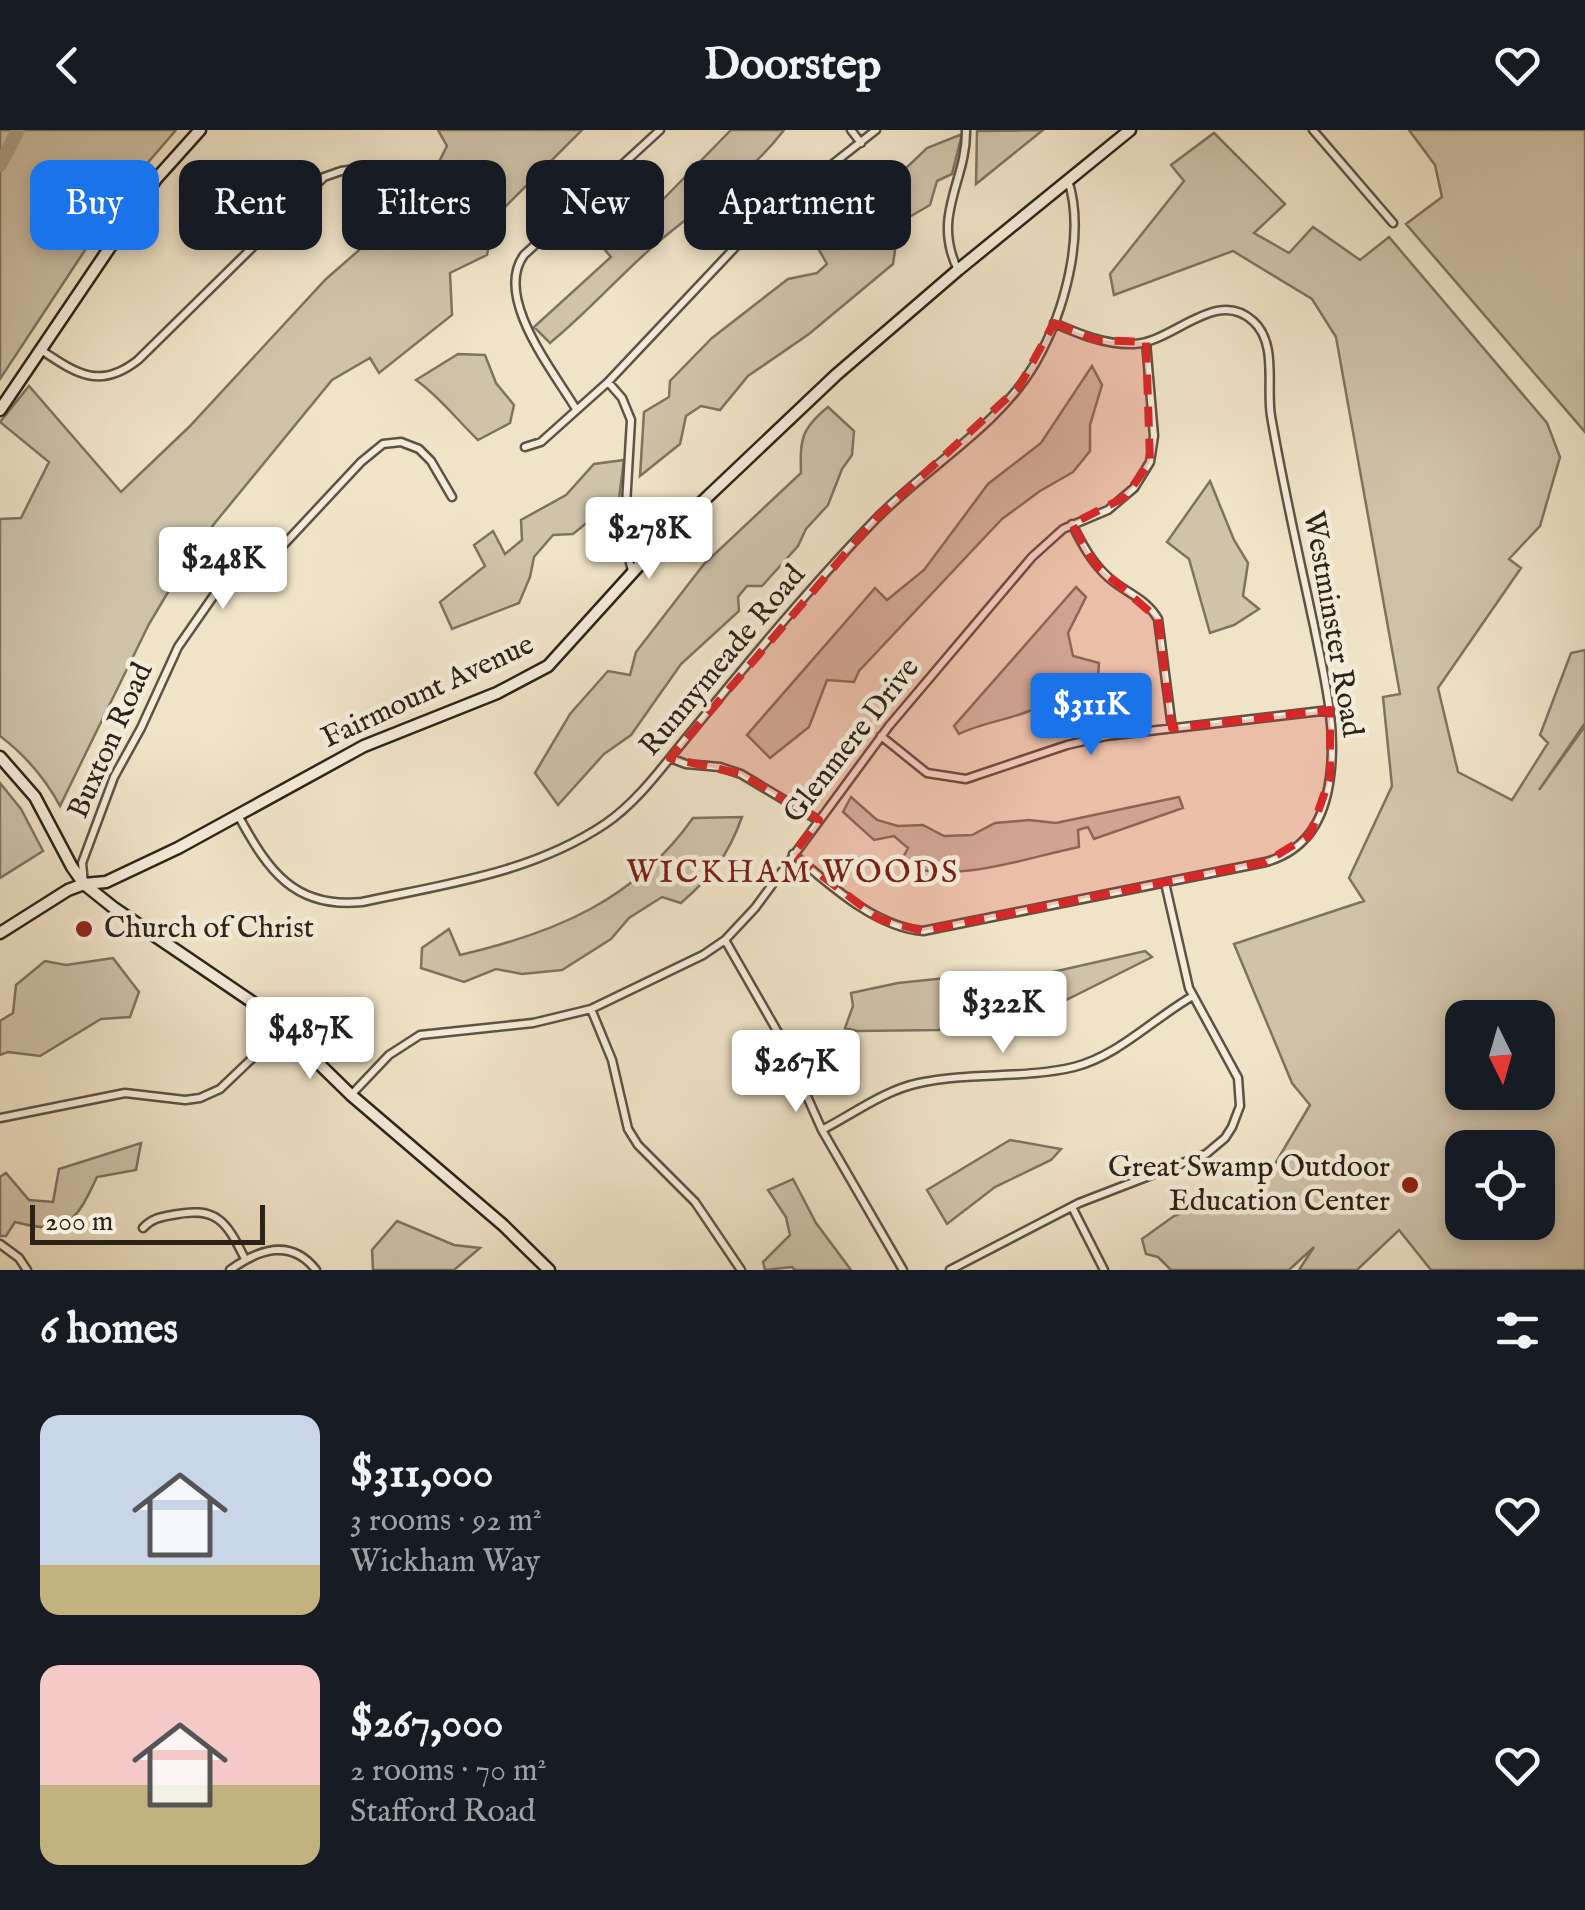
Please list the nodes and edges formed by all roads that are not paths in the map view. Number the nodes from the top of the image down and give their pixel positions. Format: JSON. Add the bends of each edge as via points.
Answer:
{"nodes":[{"id":1,"x":200,"y":130,"type":"edge"},
{"id":2,"x":660,"y":130,"type":"edge"},
{"id":3,"x":851,"y":130,"type":"edge"},
{"id":4,"x":876,"y":130,"type":"edge"},
{"id":5,"x":966,"y":130,"type":"edge"},
{"id":6,"x":1130,"y":130,"type":"edge"},
{"id":7,"x":1313,"y":130,"type":"edge"},
{"id":8,"x":861,"y":143,"type":"junction"},
{"id":9,"x":342,"y":170,"type":"edge"},
{"id":10,"x":1068,"y":180,"type":"junction"},
{"id":11,"x":1392,"y":224,"type":"dead end"},
{"id":12,"x":958,"y":270,"type":"junction"},
{"id":13,"x":1054,"y":323,"type":"junction"},
{"id":14,"x":1146,"y":342,"type":"junction"},
{"id":15,"x":41,"y":350,"type":"junction"},
{"id":16,"x":608,"y":382,"type":"junction"},
{"id":17,"x":576,"y":409,"type":"junction"},
{"id":18,"x":0,"y":410,"type":"edge"},
{"id":19,"x":525,"y":448,"type":"dead end"},
{"id":20,"x":452,"y":497,"type":"dead end"},
{"id":21,"x":1072,"y":524,"type":"junction"},
{"id":22,"x":632,"y":571,"type":"junction"},
{"id":23,"x":1330,"y":710,"type":"junction"},
{"id":24,"x":1172,"y":728,"type":"junction"},
{"id":25,"x":881,"y":736,"type":"junction"},
{"id":26,"x":0,"y":756,"type":"edge"},
{"id":27,"x":670,"y":758,"type":"junction"},
{"id":28,"x":239,"y":817,"type":"junction"},
{"id":29,"x":818,"y":820,"type":"junction"},
{"id":30,"x":793,"y":854,"type":"junction"},
{"id":31,"x":1165,"y":883,"type":"junction"},
{"id":32,"x":84,"y":884,"type":"junction"},
{"id":33,"x":0,"y":932,"type":"edge"},
{"id":34,"x":725,"y":940,"type":"junction"},
{"id":35,"x":1193,"y":996,"type":"junction"},
{"id":36,"x":591,"y":1009,"type":"junction"},
{"id":37,"x":284,"y":1028,"type":"junction"},
{"id":38,"x":351,"y":1095,"type":"junction"},
{"id":39,"x":0,"y":1118,"type":"edge"},
{"id":40,"x":822,"y":1130,"type":"junction"},
{"id":41,"x":1072,"y":1207,"type":"junction"},
{"id":42,"x":142,"y":1228,"type":"dead end"},
{"id":43,"x":0,"y":1244,"type":"edge"},
{"id":44,"x":245,"y":1259,"type":"junction"},
{"id":45,"x":545,"y":1266,"type":"edge"},
{"id":46,"x":27,"y":1270,"type":"edge"},
{"id":47,"x":230,"y":1270,"type":"edge"},
{"id":48,"x":316,"y":1270,"type":"edge"},
{"id":49,"x":531,"y":1270,"type":"edge"},
{"id":50,"x":741,"y":1270,"type":"edge"},
{"id":51,"x":903,"y":1270,"type":"edge"},
{"id":52,"x":950,"y":1270,"type":"edge"},
{"id":53,"x":1104,"y":1270,"type":"edge"}],
"edges":[{"from":1,"to":15,"type":"main road","via":[[156,178]]},
{"from":2,"to":17,"type":"street","via":[[516,269],[524,323]]},
{"from":3,"to":8,"type":"street"},
{"from":4,"to":8,"type":"street"},
{"from":5,"to":12,"type":"street","via":[[948,224]]},
{"from":6,"to":10,"type":"main road","name":"Fairmount Avenue"},
{"from":7,"to":11,"type":"street"},
{"from":8,"to":16,"type":"street","via":[[747,233]]},
{"from":9,"to":15,"type":"street","via":[[324,178],[121,372],[83,374]]},
{"from":10,"to":12,"type":"main road","name":"Fairmount Avenue"},
{"from":10,"to":13,"type":"street","name":"Runnymeade Road","via":[[1076,216]]},
{"from":12,"to":22,"type":"main road","name":"Fairmount Avenue","via":[[836,375]]},
{"from":13,"to":14,"type":"street","name":"Westminster Road","via":[[1096,340]]},
{"from":13,"to":27,"type":"street","name":"Runnymeade Road","via":[[1020,387],[876,518]]},
{"from":14,"to":21,"type":"street","name":"Glenmere Drive","via":[[1154,422],[1150,462],[1125,498]]},
{"from":14,"to":23,"type":"street","name":"Westminster Road","via":[[1225,309],[1251,318],[1262,332],[1270,414]]},
{"from":15,"to":18,"type":"main road"},
{"from":16,"to":17,"type":"street"},
{"from":16,"to":22,"type":"street","via":[[632,420],[624,540]]},
{"from":17,"to":19,"type":"street"},
{"from":20,"to":32,"type":"street","name":"Buxton Road","via":[[419,448],[383,444],[276,553],[226,578],[178,647],[114,777],[82,862]]},
{"from":21,"to":24,"type":"street","via":[[1095,564],[1158,619]]},
{"from":21,"to":25,"type":"street","name":"Glenmere Drive","via":[[1032,558]]},
{"from":22,"to":28,"type":"main road","name":"Fairmount Avenue","via":[[548,666],[497,694],[364,746]]},
{"from":23,"to":24,"type":"street"},
{"from":23,"to":31,"type":"street","name":"Westminster Road","via":[[1330,777],[1310,835],[1280,858]]},
{"from":24,"to":25,"type":"street","via":[[1067,745],[966,778],[927,772]]},
{"from":25,"to":29,"type":"street","name":"Glenmere Drive"},
{"from":26,"to":32,"type":"main road","via":[[36,797]]},
{"from":27,"to":28,"type":"street","name":"Runnymeade Road","via":[[618,814],[551,854],[499,873],[362,902],[324,900],[282,881]]},
{"from":27,"to":29,"type":"street","via":[[741,774]]},
{"from":28,"to":32,"type":"main road","name":"Fairmount Avenue","via":[[106,882]]},
{"from":29,"to":30,"type":"street","name":"Glenmere Drive"},
{"from":30,"to":31,"type":"street","name":"Westminster Road","via":[[880,919],[923,932]]},
{"from":30,"to":34,"type":"street","name":"Glenmere Drive"},
{"from":31,"to":35,"type":"street"},
{"from":32,"to":33,"type":"main road","name":"Fairmount Avenue"},
{"from":32,"to":37,"type":"main road"},
{"from":34,"to":36,"type":"street","name":"Glenmere Drive"},
{"from":34,"to":40,"type":"street","via":[[793,1061]]},
{"from":35,"to":40,"type":"street","via":[[1088,1062],[917,1083]]},
{"from":35,"to":41,"type":"street","via":[[1238,1078],[1240,1106],[1232,1127],[1206,1154]]},
{"from":36,"to":38,"type":"street","name":"Glenmere Drive","via":[[533,1023],[420,1035]]},
{"from":36,"to":50,"type":"street","via":[[632,1137],[695,1202]]},
{"from":37,"to":38,"type":"main road"},
{"from":37,"to":39,"type":"street","via":[[220,1088],[200,1098],[125,1093]]},
{"from":38,"to":45,"type":"main road"},
{"from":40,"to":51,"type":"street"},
{"from":41,"to":52,"type":"street"},
{"from":41,"to":53,"type":"street"},
{"from":42,"to":44,"type":"street","via":[[162,1217],[202,1211],[227,1227]]},
{"from":43,"to":46,"type":"street"},
{"from":44,"to":47,"type":"street"},
{"from":44,"to":48,"type":"street","via":[[286,1249]]},
{"from":45,"to":49,"type":"street"}]}
